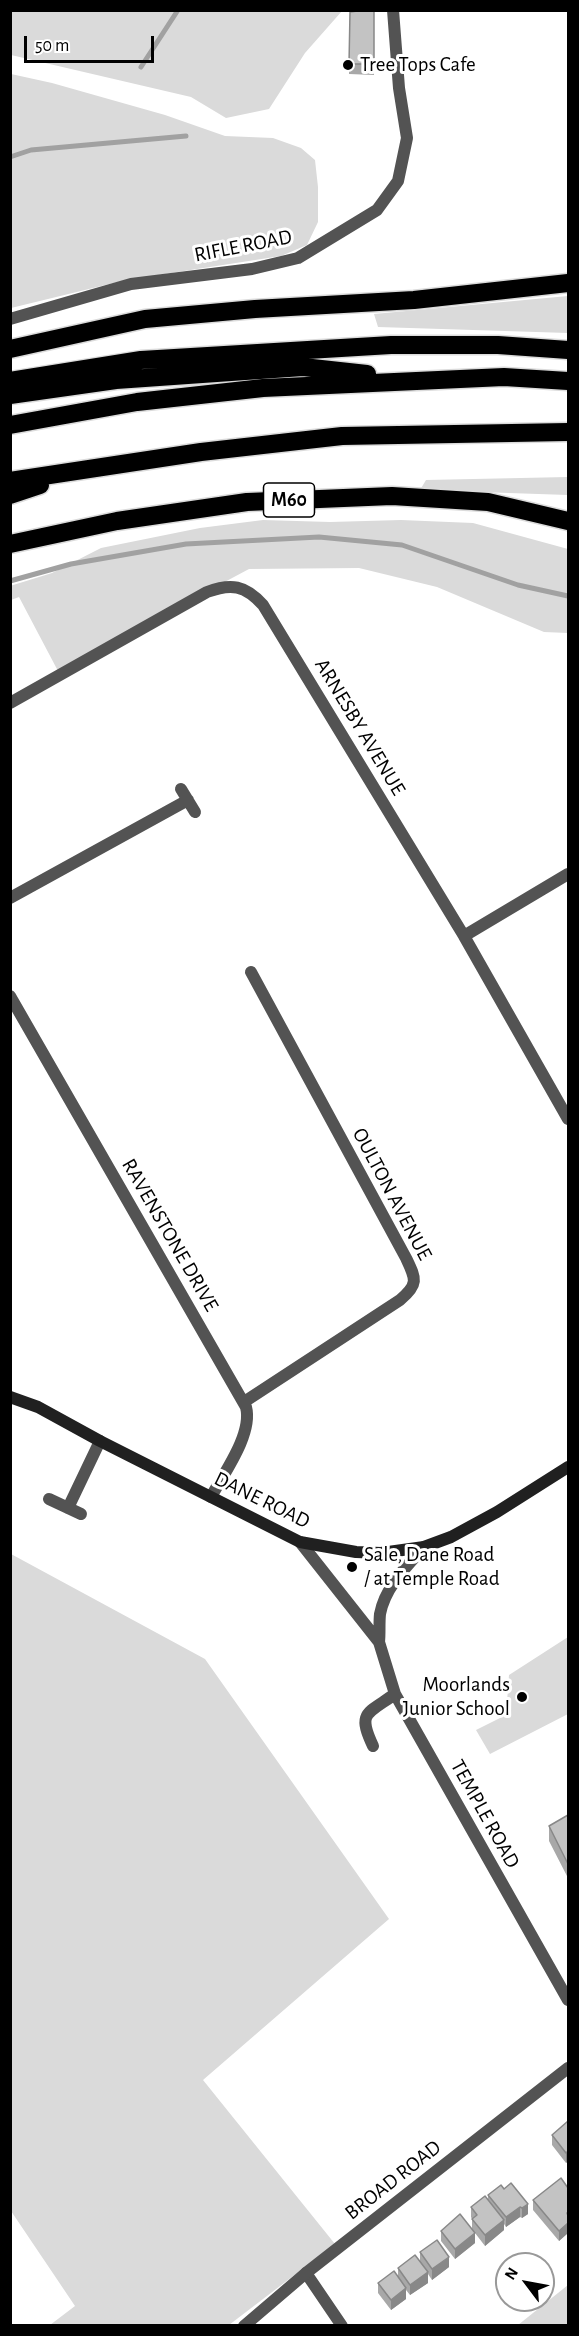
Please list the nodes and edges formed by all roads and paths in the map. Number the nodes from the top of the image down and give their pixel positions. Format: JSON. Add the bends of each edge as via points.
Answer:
{"nodes":[{"id":1,"x":393,"y":10,"type":"edge"},
{"id":2,"x":568,"y":283,"type":"edge"},
{"id":3,"x":10,"y":319,"type":"edge"},
{"id":4,"x":10,"y":349,"type":"edge"},
{"id":5,"x":568,"y":350,"type":"edge"},
{"id":6,"x":431,"y":380,"type":"junction"},
{"id":7,"x":10,"y":381,"type":"edge"},
{"id":8,"x":568,"y":381,"type":"edge"},
{"id":9,"x":10,"y":395,"type":"edge"},
{"id":10,"x":10,"y":425,"type":"edge"},
{"id":11,"x":568,"y":432,"type":"edge"},
{"id":12,"x":84,"y":469,"type":"junction"},
{"id":13,"x":10,"y":481,"type":"edge"},
{"id":14,"x":10,"y":495,"type":"edge"},
{"id":15,"x":568,"y":521,"type":"edge"},
{"id":16,"x":10,"y":544,"type":"edge"},
{"id":17,"x":10,"y":703,"type":"edge"},
{"id":18,"x":195,"y":812,"type":"dead end"},
{"id":19,"x":568,"y":874,"type":"edge"},
{"id":20,"x":10,"y":898,"type":"edge"},
{"id":21,"x":464,"y":936,"type":"junction"},
{"id":22,"x":251,"y":972,"type":"dead end"},
{"id":23,"x":10,"y":996,"type":"edge"},
{"id":24,"x":568,"y":1119,"type":"edge"},
{"id":25,"x":10,"y":1396,"type":"edge"},
{"id":26,"x":244,"y":1402,"type":"junction"},
{"id":27,"x":100,"y":1441,"type":"junction"},
{"id":28,"x":568,"y":1467,"type":"edge"},
{"id":29,"x":211,"y":1497,"type":"junction"},
{"id":30,"x":49,"y":1499,"type":"dead end"},
{"id":31,"x":68,"y":1508,"type":"junction"},
{"id":32,"x":81,"y":1514,"type":"dead end"},
{"id":33,"x":300,"y":1542,"type":"junction"},
{"id":34,"x":424,"y":1547,"type":"junction"},
{"id":35,"x":379,"y":1642,"type":"junction"},
{"id":36,"x":395,"y":1694,"type":"junction"},
{"id":37,"x":373,"y":1746,"type":"dead end"},
{"id":38,"x":568,"y":2000,"type":"edge"},
{"id":39,"x":568,"y":2068,"type":"edge"},
{"id":40,"x":306,"y":2273,"type":"junction"},
{"id":41,"x":244,"y":2325,"type":"edge"},
{"id":42,"x":342,"y":2325,"type":"edge"}],
"edges":[{"from":1,"to":3,"type":"street","name":"RIFLE ROAD","via":[[407,138],[398,181],[377,210],[298,258],[252,269],[131,284]]},
{"from":2,"to":4,"type":"highway","via":[[414,300],[145,319]]},
{"from":5,"to":7,"type":"highway","via":[[498,345],[391,345],[141,360]]},
{"from":6,"to":8,"type":"highway","via":[[504,377]]},
{"from":6,"to":9,"type":"highway","via":[[303,368],[116,380]]},
{"from":6,"to":10,"type":"highway","via":[[263,388],[137,402]]},
{"from":11,"to":12,"type":"highway","via":[[342,436]]},
{"from":12,"to":13,"type":"highway"},
{"from":12,"to":14,"type":"highway"},
{"from":15,"to":16,"type":"highway","number":"M60","via":[[488,502],[369,496],[248,502],[117,521]]},
{"from":17,"to":21,"type":"street","name":"ARNESBY AVENUE","via":[[207,592],[223,586],[247,591],[263,605]]},
{"from":18,"to":20,"type":"street","via":[[185,794]]},
{"from":19,"to":21,"type":"street"},
{"from":21,"to":24,"type":"street","name":"ARNESBY AVENUE"},
{"from":22,"to":26,"type":"street","name":"OULTON AVENUE","via":[[406,1258],[414,1284],[400,1300]]},
{"from":23,"to":26,"type":"street","name":"RAVENSTONE DRIVE"},
{"from":25,"to":27,"type":"main road","name":"DANE ROAD"},
{"from":26,"to":29,"type":"street","name":"RAVENSTONE DRIVE","via":[[249,1418],[245,1434]]},
{"from":27,"to":29,"type":"main road","name":"DANE ROAD"},
{"from":27,"to":31,"type":"street"},
{"from":28,"to":34,"type":"main road","name":"DANE ROAD","via":[[497,1512]]},
{"from":29,"to":33,"type":"main road","name":"DANE ROAD"},
{"from":30,"to":31,"type":"street"},
{"from":31,"to":32,"type":"street"},
{"from":33,"to":34,"type":"main road","name":"DANE ROAD","via":[[372,1553]]},
{"from":33,"to":35,"type":"street","name":"TEMPLE ROAD"},
{"from":34,"to":35,"type":"street","name":"TEMPLE ROAD","via":[[400,1573],[380,1612]]},
{"from":35,"to":36,"type":"street","name":"TEMPLE ROAD"},
{"from":36,"to":37,"type":"street","via":[[365,1719],[363,1726]]},
{"from":36,"to":38,"type":"street","name":"TEMPLE ROAD"},
{"from":39,"to":40,"type":"street","name":"BROAD ROAD"},
{"from":40,"to":41,"type":"street","name":"BROAD ROAD"},
{"from":40,"to":42,"type":"street"}]}
